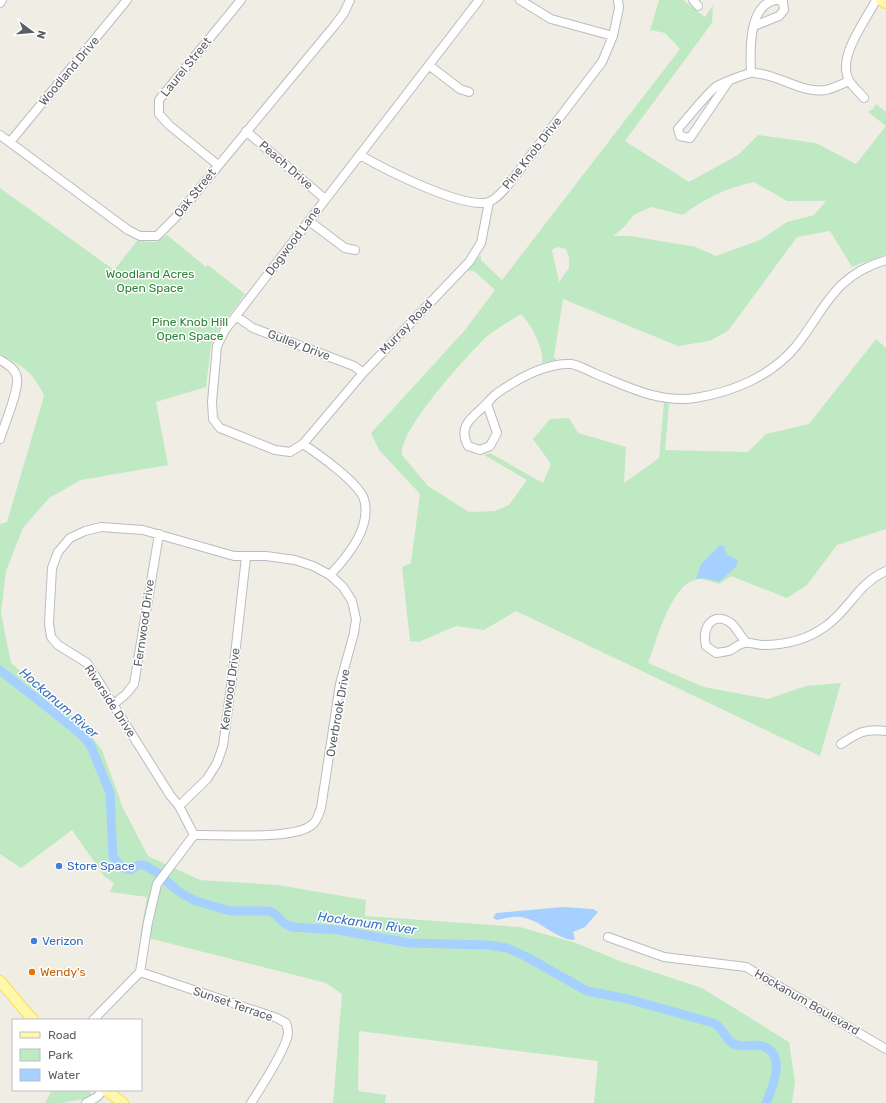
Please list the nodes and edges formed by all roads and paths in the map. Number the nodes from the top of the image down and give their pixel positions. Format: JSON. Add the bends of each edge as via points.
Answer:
{"nodes":[{"id":1,"x":2,"y":0,"type":"edge"},
{"id":2,"x":127,"y":0,"type":"edge"},
{"id":3,"x":241,"y":0,"type":"edge"},
{"id":4,"x":350,"y":0,"type":"edge"},
{"id":5,"x":479,"y":0,"type":"edge"},
{"id":6,"x":520,"y":0,"type":"edge"},
{"id":7,"x":618,"y":0,"type":"edge"},
{"id":8,"x":775,"y":0,"type":"edge"},
{"id":9,"x":778,"y":0,"type":"edge"},
{"id":10,"x":876,"y":0,"type":"edge"},
{"id":11,"x":881,"y":0,"type":"edge"},
{"id":12,"x":0,"y":3,"type":"edge"},
{"id":13,"x":886,"y":3,"type":"edge"},
{"id":14,"x":754,"y":26,"type":"junction"},
{"id":15,"x":613,"y":36,"type":"junction"},
{"id":16,"x":430,"y":66,"type":"junction"},
{"id":17,"x":751,"y":72,"type":"junction"},
{"id":18,"x":850,"y":81,"type":"junction"},
{"id":19,"x":728,"y":82,"type":"junction"},
{"id":20,"x":470,"y":92,"type":"dead end"},
{"id":21,"x":864,"y":98,"type":"dead end"},
{"id":22,"x":246,"y":131,"type":"junction"},
{"id":23,"x":0,"y":135,"type":"edge"},
{"id":24,"x":10,"y":142,"type":"junction"},
{"id":25,"x":360,"y":155,"type":"junction"},
{"id":26,"x":218,"y":165,"type":"junction"},
{"id":27,"x":325,"y":199,"type":"junction"},
{"id":28,"x":490,"y":202,"type":"junction"},
{"id":29,"x":310,"y":221,"type":"junction"},
{"id":30,"x":355,"y":250,"type":"dead end"},
{"id":31,"x":886,"y":260,"type":"edge"},
{"id":32,"x":236,"y":316,"type":"junction"},
{"id":33,"x":0,"y":360,"type":"edge"},
{"id":34,"x":363,"y":373,"type":"junction"},
{"id":35,"x":487,"y":404,"type":"junction"},
{"id":36,"x":0,"y":439,"type":"edge"},
{"id":37,"x":303,"y":444,"type":"junction"},
{"id":38,"x":159,"y":534,"type":"junction"},
{"id":39,"x":246,"y":557,"type":"junction"},
{"id":40,"x":886,"y":571,"type":"edge"},
{"id":41,"x":330,"y":575,"type":"junction"},
{"id":42,"x":746,"y":642,"type":"junction"},
{"id":43,"x":114,"y":704,"type":"junction"},
{"id":44,"x":886,"y":731,"type":"edge"},
{"id":45,"x":841,"y":744,"type":"dead end"},
{"id":46,"x":179,"y":806,"type":"junction"},
{"id":47,"x":194,"y":835,"type":"junction"},
{"id":48,"x":608,"y":937,"type":"dead end"},
{"id":49,"x":140,"y":972,"type":"junction"},
{"id":50,"x":0,"y":981,"type":"edge"},
{"id":51,"x":32,"y":1019,"type":"edge"},
{"id":52,"x":94,"y":1019,"type":"edge"},
{"id":53,"x":886,"y":1049,"type":"edge"},
{"id":54,"x":103,"y":1091,"type":"edge"},
{"id":55,"x":105,"y":1091,"type":"edge"},
{"id":56,"x":86,"y":1103,"type":"edge"},
{"id":57,"x":123,"y":1103,"type":"edge"},
{"id":58,"x":251,"y":1103,"type":"edge"}],
"edges":[{"from":1,"to":12,"type":"street"},
{"from":2,"to":24,"type":"street","name":"Woodland Drive"},
{"from":3,"to":26,"type":"street","name":"Laurel Street","via":[[159,100],[159,114]]},
{"from":4,"to":22,"type":"street","name":"Oak Street","via":[[335,25]]},
{"from":5,"to":16,"type":"street","name":"Dogwood Lane"},
{"from":6,"to":15,"type":"street","via":[[551,19]]},
{"from":7,"to":15,"type":"street","name":"Pine Knob Drive","via":[[619,8]]},
{"from":8,"to":14,"type":"street","via":[[770,1],[758,14]]},
{"from":9,"to":14,"type":"street","via":[[782,2],[784,10],[779,16]]},
{"from":10,"to":18,"type":"street","via":[[849,49],[847,70]]},
{"from":11,"to":13,"type":"main road"},
{"from":14,"to":17,"type":"street","via":[[750,45]]},
{"from":15,"to":28,"type":"street","name":"Pine Knob Drive","via":[[602,62],[515,176]]},
{"from":16,"to":20,"type":"street","via":[[460,89]]},
{"from":16,"to":25,"type":"street","name":"Dogwood Lane"},
{"from":17,"to":18,"type":"street","via":[[819,90]]},
{"from":17,"to":19,"type":"street"},
{"from":18,"to":21,"type":"street"},
{"from":19,"to":19,"type":"street","via":[[690,138],[680,136],[678,129],[684,122],[717,86]]},
{"from":22,"to":26,"type":"street","name":"Oak Street"},
{"from":22,"to":27,"type":"street","name":"Peach Drive"},
{"from":23,"to":24,"type":"street","name":"Oak Street"},
{"from":24,"to":26,"type":"street","name":"Oak Street","via":[[128,230],[148,237],[157,236],[165,229]]},
{"from":25,"to":27,"type":"street","name":"Dogwood Lane"},
{"from":25,"to":28,"type":"street","via":[[460,201]]},
{"from":27,"to":29,"type":"street","name":"Dogwood Lane"},
{"from":28,"to":34,"type":"street","name":"Murray Road","via":[[481,243],[469,262]]},
{"from":29,"to":30,"type":"street","via":[[345,248]]},
{"from":29,"to":32,"type":"street","name":"Dogwood Lane"},
{"from":31,"to":35,"type":"street","via":[[852,274],[830,297],[796,346],[772,368],[745,384],[717,394],[692,398],[657,397],[634,391],[572,364],[546,368],[517,380],[495,395]]},
{"from":32,"to":34,"type":"street","name":"Gulley Drive","via":[[253,328],[354,366]]},
{"from":32,"to":37,"type":"street","name":"Dogwood Lane","via":[[217,346],[213,419],[220,428],[275,450],[290,452]]},
{"from":33,"to":36,"type":"street","via":[[14,371],[17,378],[16,390]]},
{"from":34,"to":37,"type":"street","name":"Murray Road"},
{"from":35,"to":35,"type":"street","via":[[464,427],[463,437],[468,446],[480,450],[490,446],[498,433]]},
{"from":37,"to":41,"type":"street","via":[[343,475],[358,489],[364,499],[366,513],[361,532]]},
{"from":38,"to":39,"type":"street","name":"Riverside Drive","via":[[234,556]]},
{"from":38,"to":43,"type":"street","name":"Fernwood Drive","via":[[134,684]]},
{"from":38,"to":43,"type":"street","name":"Riverside Drive","via":[[118,527],[101,527],[85,531],[70,538],[58,552],[52,568],[49,623],[51,637],[58,645],[87,663]]},
{"from":39,"to":41,"type":"street","name":"Overbrook Drive","via":[[266,556],[295,560]]},
{"from":39,"to":46,"type":"street","name":"Kenwood Drive","via":[[223,746],[217,763],[207,779]]},
{"from":40,"to":42,"type":"street","via":[[873,576],[827,626],[806,638],[781,645]]},
{"from":41,"to":47,"type":"street","name":"Overbrook Drive","via":[[343,587],[352,601],[356,619],[340,684],[321,808],[314,824],[289,834]]},
{"from":42,"to":42,"type":"street","via":[[730,650],[716,653],[706,646],[706,627],[714,620],[724,620],[733,625]]},
{"from":43,"to":46,"type":"street","name":"Riverside Drive"},
{"from":44,"to":45,"type":"street","via":[[861,731]]},
{"from":46,"to":47,"type":"street","name":"Riverside Drive"},
{"from":47,"to":49,"type":"street","via":[[157,884]]},
{"from":48,"to":53,"type":"street","name":"Hockanum Boulevard","via":[[664,957],[746,967]]},
{"from":49,"to":52,"type":"street"},
{"from":49,"to":58,"type":"street","name":"Sunset Terrace","via":[[286,1023],[288,1032],[283,1045]]},
{"from":50,"to":51,"type":"main road"},
{"from":54,"to":56,"type":"street"},
{"from":55,"to":57,"type":"main road"}]}
